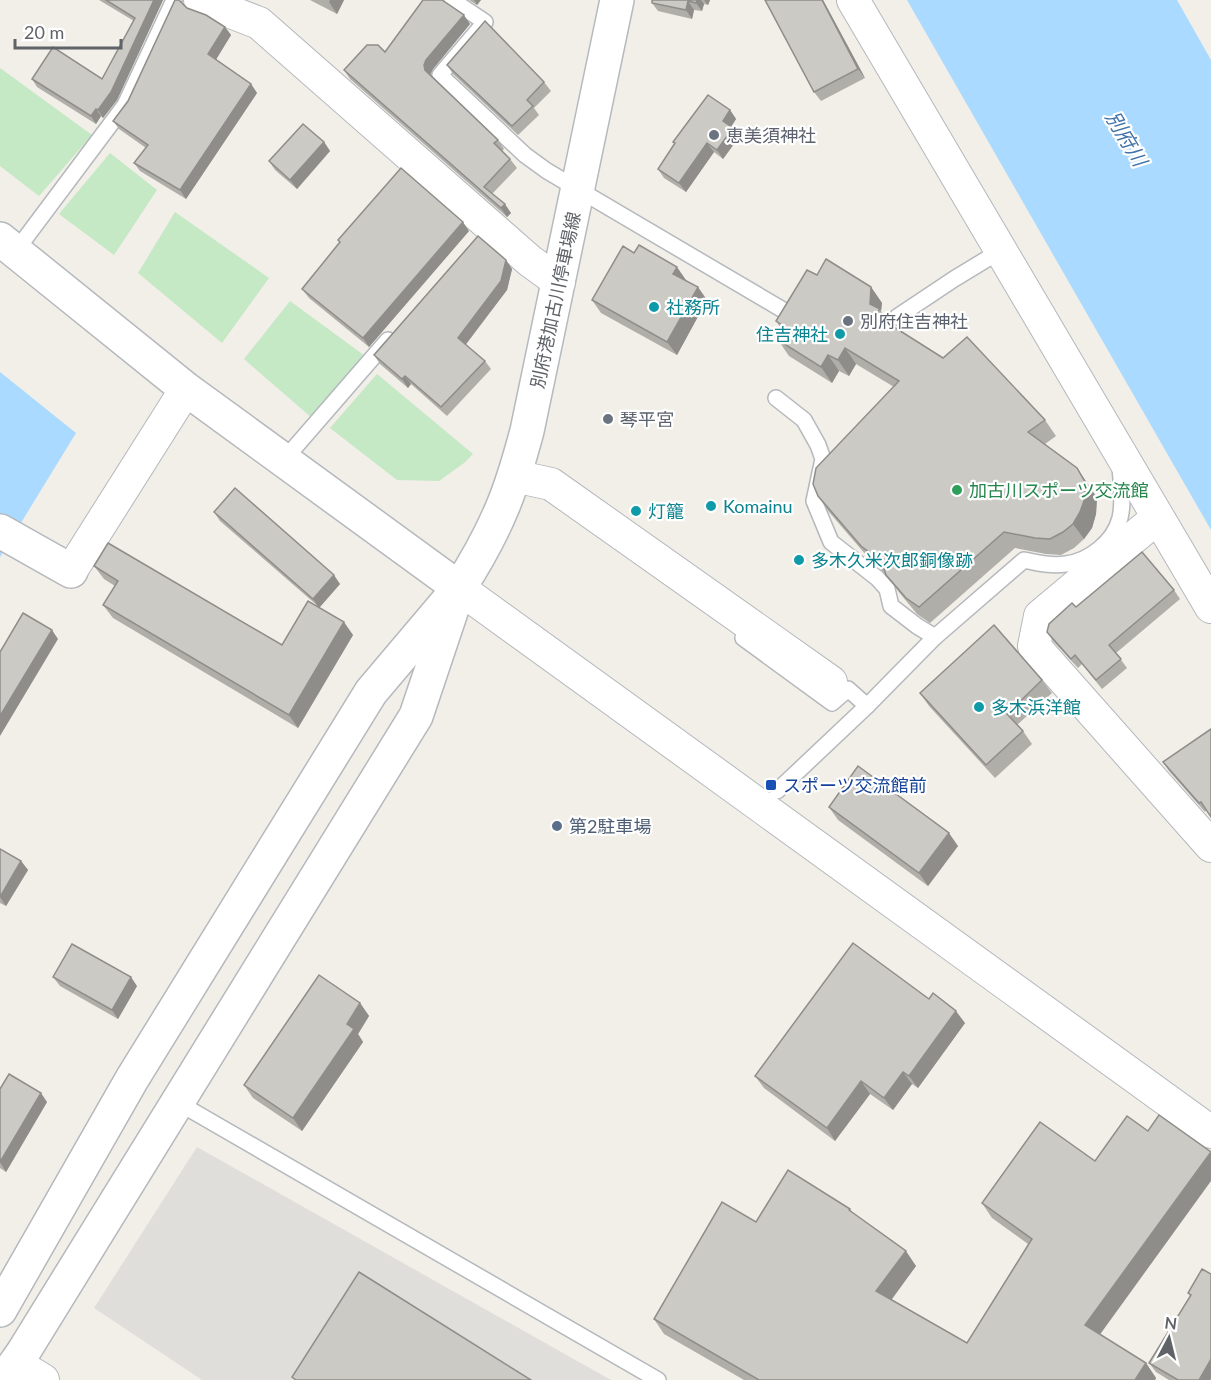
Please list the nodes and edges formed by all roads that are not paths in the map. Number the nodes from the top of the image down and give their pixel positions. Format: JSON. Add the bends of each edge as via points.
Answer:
{"nodes":[{"id":1,"x":174,"y":0,"type":"edge"},
{"id":2,"x":452,"y":0,"type":"edge"},
{"id":3,"x":617,"y":0,"type":"edge"},
{"id":4,"x":853,"y":0,"type":"edge"},
{"id":5,"x":212,"y":2,"type":"edge"},
{"id":6,"x":578,"y":188,"type":"junction"},
{"id":7,"x":8,"y":245,"type":"edge"},
{"id":8,"x":1000,"y":251,"type":"junction"},
{"id":9,"x":559,"y":282,"type":"junction"},
{"id":10,"x":783,"y":310,"type":"edge"},
{"id":11,"x":897,"y":317,"type":"dead end"},
{"id":12,"x":397,"y":330,"type":"edge"},
{"id":13,"x":186,"y":389,"type":"junction"},
{"id":14,"x":776,"y":398,"type":"dead end"},
{"id":15,"x":1120,"y":454,"type":"junction"},
{"id":16,"x":283,"y":461,"type":"junction"},
{"id":17,"x":514,"y":476,"type":"junction"},
{"id":18,"x":548,"y":498,"type":"dead end"},
{"id":19,"x":1157,"y":518,"type":"junction"},
{"id":20,"x":0,"y":531,"type":"edge"},
{"id":21,"x":71,"y":571,"type":"joint"},
{"id":22,"x":671,"y":587,"type":"dead end"},
{"id":23,"x":459,"y":588,"type":"junction"},
{"id":24,"x":1211,"y":607,"type":"edge"},
{"id":25,"x":728,"y":628,"type":"dead end"},
{"id":26,"x":935,"y":637,"type":"junction"},
{"id":27,"x":831,"y":682,"type":"dead end"},
{"id":28,"x":867,"y":706,"type":"junction"},
{"id":29,"x":777,"y":791,"type":"dead end"},
{"id":30,"x":1211,"y":846,"type":"edge"},
{"id":31,"x":132,"y":1079,"type":"junction"},
{"id":32,"x":177,"y":1102,"type":"junction"},
{"id":33,"x":1211,"y":1132,"type":"edge"},
{"id":34,"x":0,"y":1310,"type":"edge"},
{"id":35,"x":9,"y":1372,"type":"edge"},
{"id":36,"x":43,"y":1380,"type":"edge"},
{"id":37,"x":658,"y":1380,"type":"edge"}],
"edges":[{"from":1,"to":7,"type":"lane","via":[[124,105]]},
{"from":2,"to":6,"type":"lane","via":[[485,22],[440,75],[525,155]]},
{"from":3,"to":6,"type":"street","name":"別府港加古川停車場線"},
{"from":4,"to":8,"type":"street"},
{"from":5,"to":9,"type":"street","via":[[259,23],[484,229]]},
{"from":6,"to":9,"type":"street","name":"別府港加古川停車場線"},
{"from":6,"to":10,"type":"lane"},
{"from":7,"to":13,"type":"street"},
{"from":8,"to":11,"type":"lane"},
{"from":8,"to":15,"type":"street"},
{"from":9,"to":17,"type":"street","name":"別府港加古川停車場線"},
{"from":12,"to":16,"type":"lane"},
{"from":13,"to":16,"type":"street"},
{"from":13,"to":21,"type":"street"},
{"from":14,"to":26,"type":"lane","via":[[804,420],[818,445],[823,459],[813,501],[831,542],[888,589],[891,606]]},
{"from":15,"to":19,"type":"street"},
{"from":15,"to":26,"type":"lane","via":[[1120,519],[1097,551],[1068,564],[1024,560]]},
{"from":16,"to":23,"type":"street"},
{"from":17,"to":23,"type":"street","name":"別府港加古川停車場線","via":[[503,507]]},
{"from":17,"to":27,"type":"street","via":[[551,484]]},
{"from":18,"to":22,"type":"lane"},
{"from":19,"to":24,"type":"street"},
{"from":19,"to":30,"type":"street","via":[[1040,616],[1034,646]]},
{"from":20,"to":21,"type":"street"},
{"from":23,"to":31,"type":"street","via":[[371,692]]},
{"from":23,"to":32,"type":"street","via":[[416,716]]},
{"from":23,"to":33,"type":"street"},
{"from":25,"to":28,"type":"lane","via":[[832,703],[848,689]]},
{"from":26,"to":28,"type":"lane"},
{"from":28,"to":29,"type":"lane"},
{"from":31,"to":32,"type":"street"},
{"from":31,"to":34,"type":"street"},
{"from":32,"to":35,"type":"street"},
{"from":32,"to":37,"type":"lane"},
{"from":35,"to":36,"type":"street"}]}
